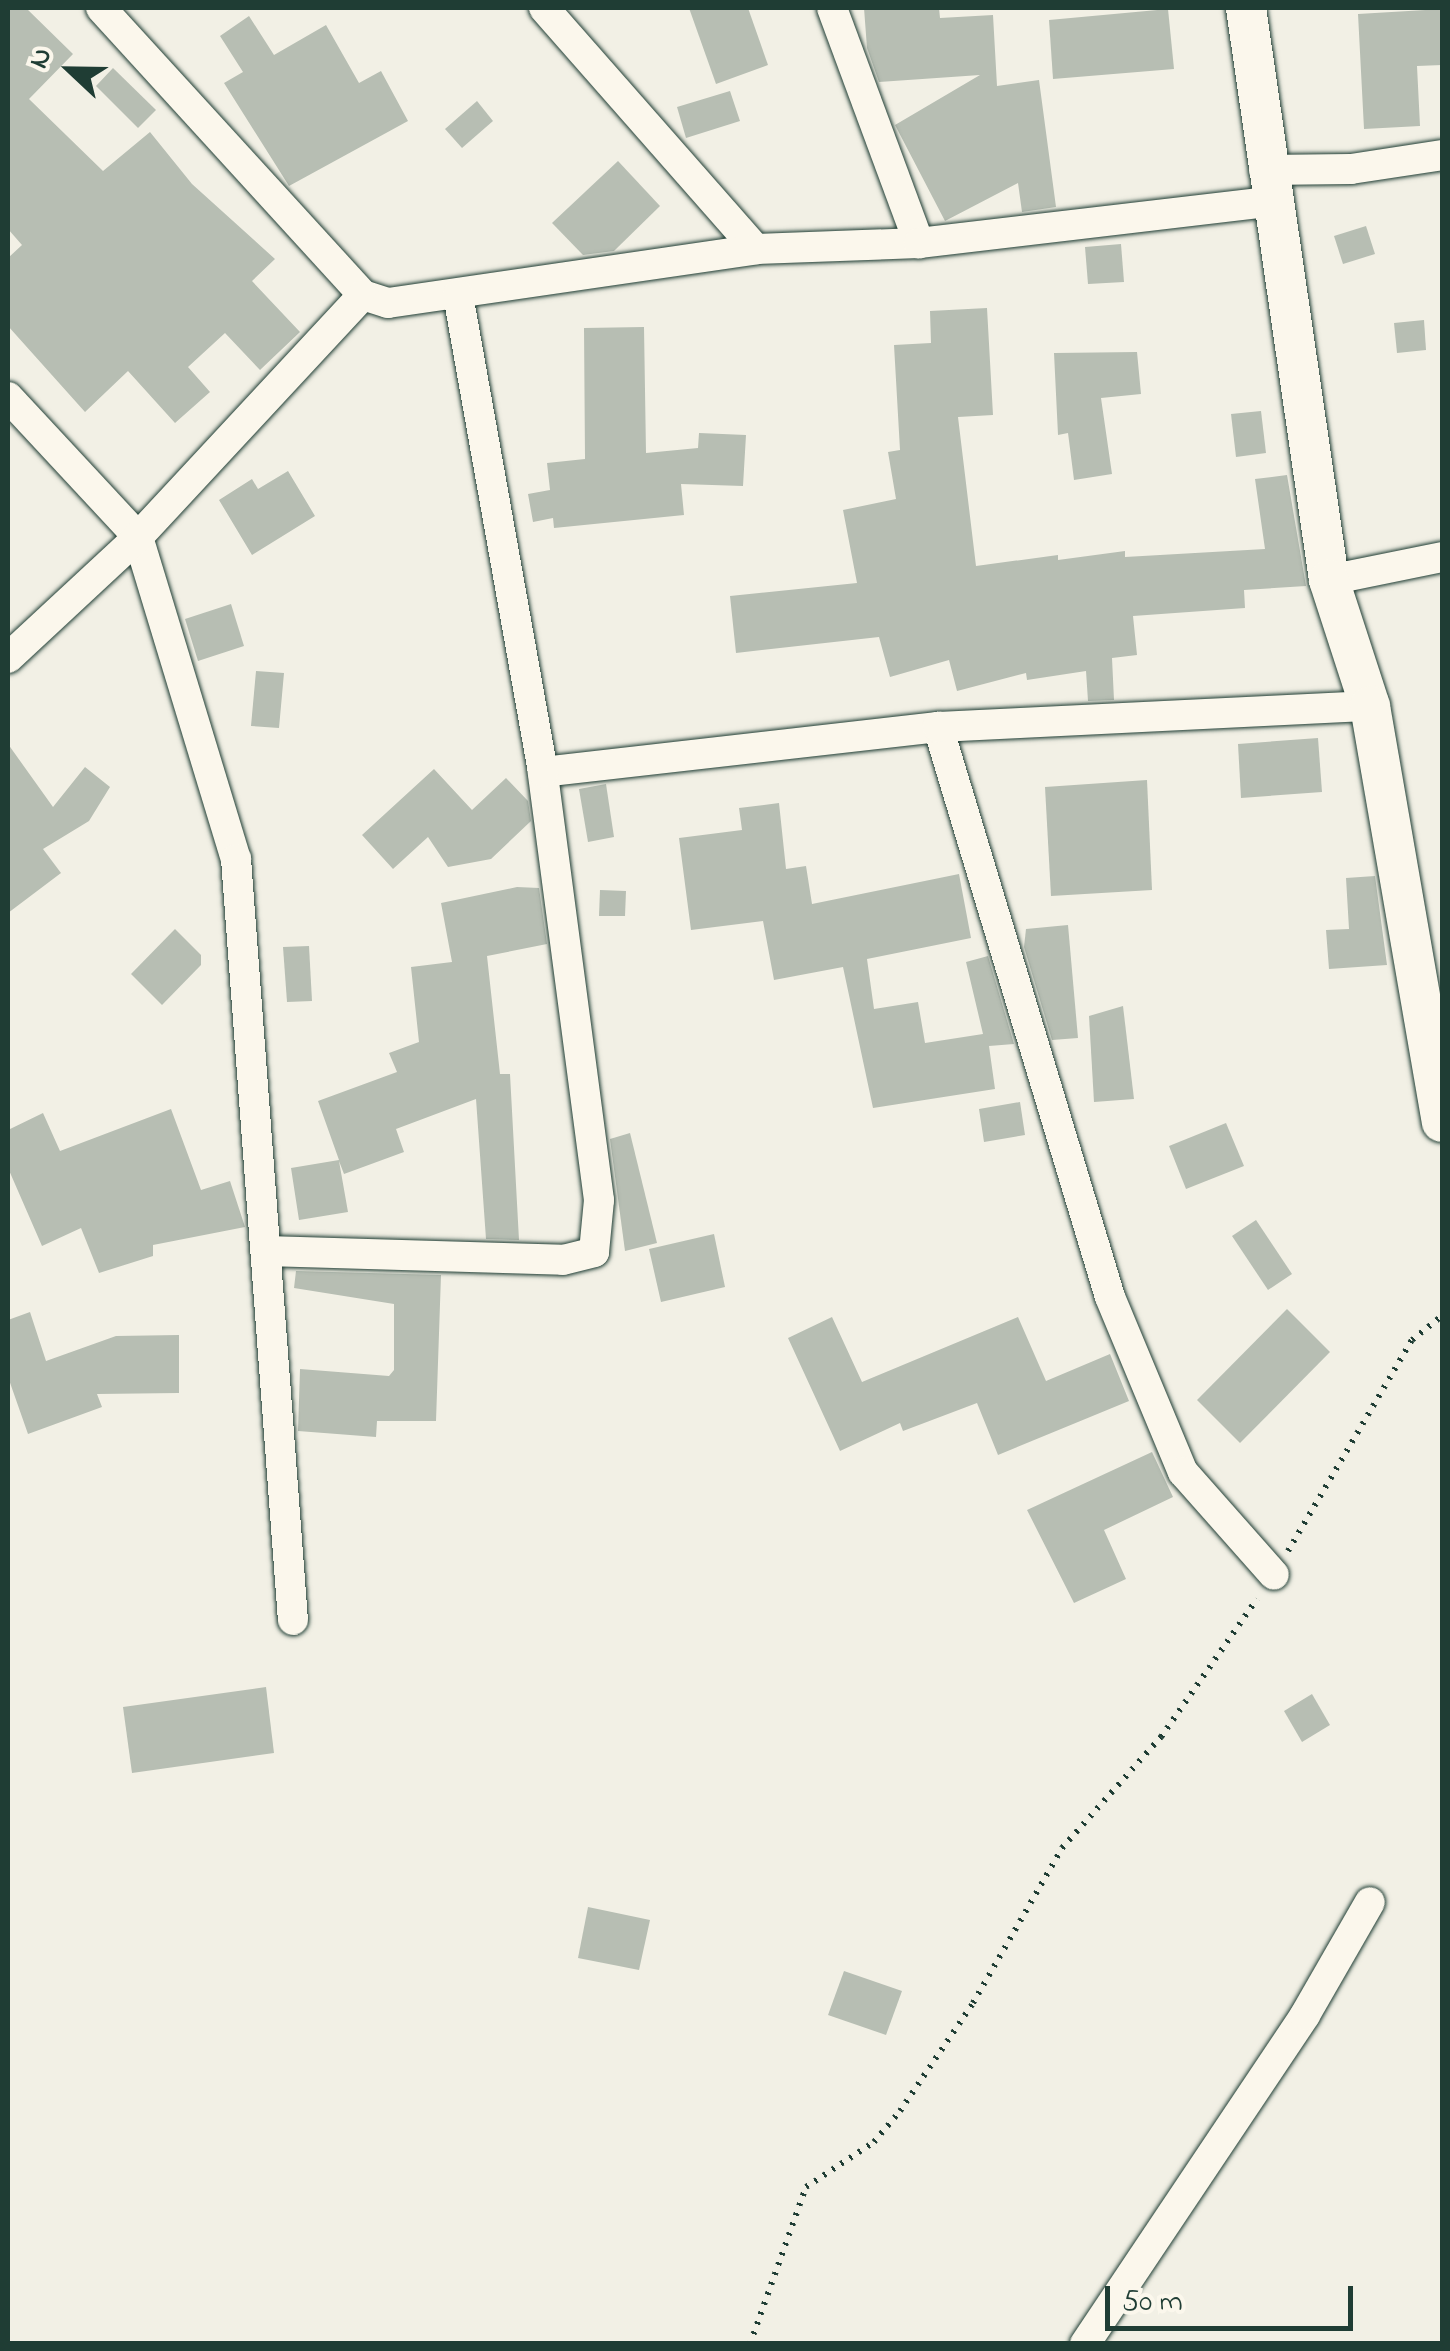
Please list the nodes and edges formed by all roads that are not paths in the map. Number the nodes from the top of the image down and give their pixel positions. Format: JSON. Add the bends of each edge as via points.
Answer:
{"nodes":[{"id":1,"x":101,"y":8,"type":"edge"},
{"id":2,"x":544,"y":8,"type":"edge"},
{"id":3,"x":832,"y":8,"type":"edge"},
{"id":4,"x":1246,"y":8,"type":"edge"},
{"id":5,"x":1442,"y":155,"type":"edge"},
{"id":6,"x":1267,"y":186,"type":"junction"},
{"id":7,"x":919,"y":243,"type":"junction"},
{"id":8,"x":756,"y":249,"type":"junction"},
{"id":9,"x":458,"y":294,"type":"junction"},
{"id":10,"x":364,"y":295,"type":"junction"},
{"id":11,"x":8,"y":397,"type":"edge"},
{"id":12,"x":138,"y":537,"type":"junction"},
{"id":13,"x":1442,"y":557,"type":"edge"},
{"id":14,"x":1329,"y":580,"type":"junction"},
{"id":15,"x":8,"y":658,"type":"edge"},
{"id":16,"x":1370,"y":706,"type":"junction"},
{"id":17,"x":938,"y":727,"type":"junction"},
{"id":18,"x":544,"y":772,"type":"junction"},
{"id":19,"x":1442,"y":1122,"type":"edge"},
{"id":20,"x":266,"y":1251,"type":"junction"},
{"id":21,"x":1274,"y":1575,"type":"road end"},
{"id":22,"x":294,"y":1620,"type":"dead end"},
{"id":23,"x":1370,"y":1902,"type":"dead end"},
{"id":24,"x":1085,"y":2344,"type":"edge"}],
"edges":[{"from":1,"to":10,"type":"street"},
{"from":2,"to":8,"type":"street"},
{"from":3,"to":7,"type":"street"},
{"from":4,"to":6,"type":"street"},
{"from":5,"to":6,"type":"street"},
{"from":6,"to":7,"type":"street"},
{"from":6,"to":14,"type":"street"},
{"from":7,"to":8,"type":"street"},
{"from":8,"to":9,"type":"street"},
{"from":9,"to":10,"type":"street","via":[[388,303]]},
{"from":9,"to":18,"type":"street"},
{"from":10,"to":12,"type":"street"},
{"from":11,"to":12,"type":"street"},
{"from":12,"to":15,"type":"street"},
{"from":12,"to":20,"type":"street","via":[[236,859]]},
{"from":13,"to":14,"type":"street"},
{"from":14,"to":16,"type":"street"},
{"from":16,"to":17,"type":"street"},
{"from":16,"to":19,"type":"street"},
{"from":17,"to":18,"type":"street"},
{"from":17,"to":21,"type":"street","via":[[1110,1297],[1183,1472]]},
{"from":18,"to":20,"type":"street","via":[[599,1200],[594,1252],[563,1260]]},
{"from":20,"to":22,"type":"street"},
{"from":23,"to":24,"type":"street","via":[[1305,2015]]}]}
